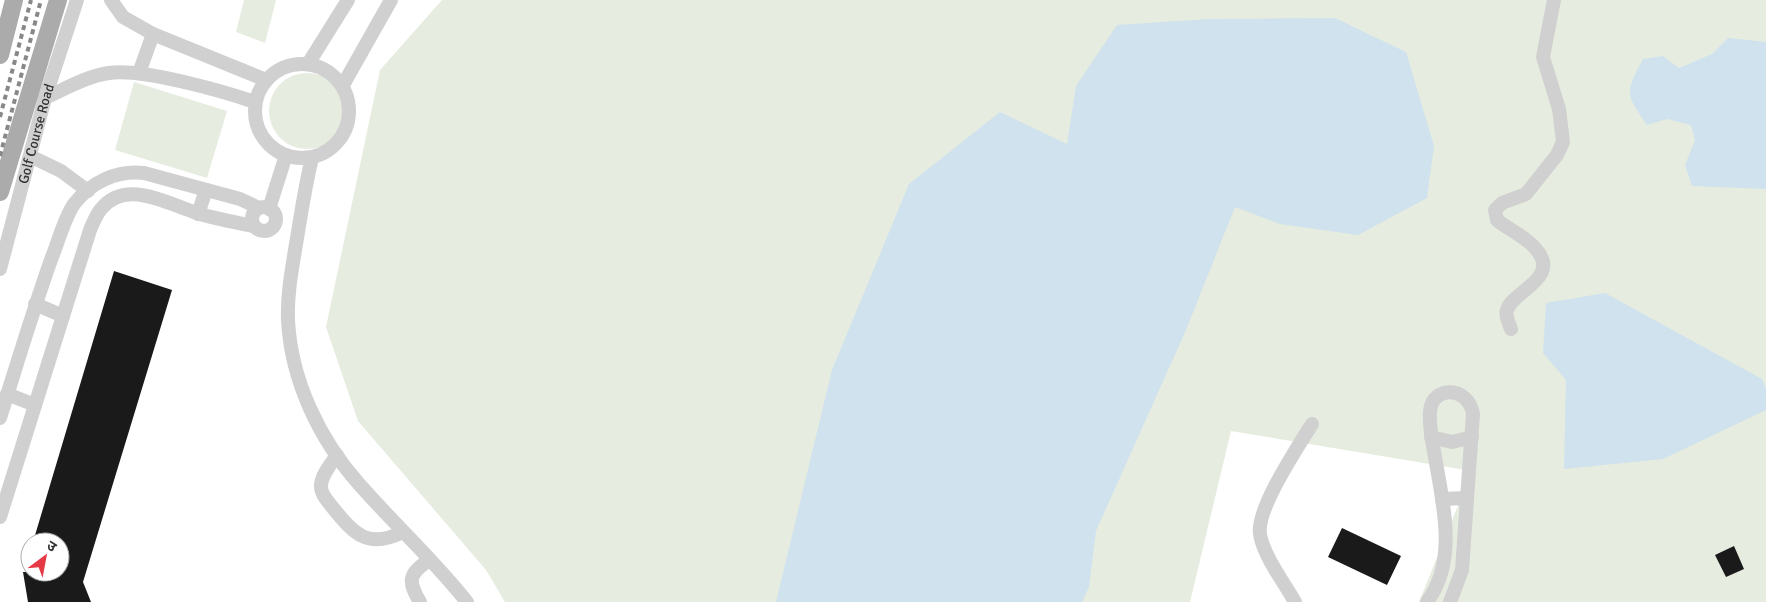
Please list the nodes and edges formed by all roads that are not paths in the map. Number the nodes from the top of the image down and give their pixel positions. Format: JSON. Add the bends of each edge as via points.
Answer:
{"nodes":[{"id":1,"x":14,"y":0,"type":"edge"},
{"id":2,"x":58,"y":0,"type":"edge"},
{"id":3,"x":77,"y":0,"type":"edge"},
{"id":4,"x":111,"y":0,"type":"edge"},
{"id":5,"x":348,"y":0,"type":"edge"},
{"id":6,"x":391,"y":0,"type":"edge"},
{"id":7,"x":1554,"y":0,"type":"edge"},
{"id":8,"x":152,"y":34,"type":"junction"},
{"id":9,"x":2,"y":38,"type":"edge"},
{"id":10,"x":0,"y":55,"type":"edge"},
{"id":11,"x":308,"y":64,"type":"junction"},
{"id":12,"x":138,"y":73,"type":"junction"},
{"id":13,"x":266,"y":80,"type":"junction"},
{"id":14,"x":343,"y":85,"type":"junction"},
{"id":15,"x":45,"y":98,"type":"junction"},
{"id":16,"x":255,"y":102,"type":"junction"},
{"id":17,"x":286,"y":155,"type":"junction"},
{"id":18,"x":30,"y":156,"type":"junction"},
{"id":19,"x":312,"y":158,"type":"junction"},
{"id":20,"x":206,"y":190,"type":"junction"},
{"id":21,"x":88,"y":191,"type":"junction"},
{"id":22,"x":0,"y":192,"type":"edge"},
{"id":23,"x":264,"y":208,"type":"junction"},
{"id":24,"x":198,"y":214,"type":"junction"},
{"id":25,"x":254,"y":226,"type":"junction"},
{"id":26,"x":0,"y":269,"type":"edge"},
{"id":27,"x":35,"y":304,"type":"junction"},
{"id":28,"x":63,"y":316,"type":"junction"},
{"id":29,"x":1511,"y":329,"type":"dead end"},
{"id":30,"x":7,"y":394,"type":"junction"},
{"id":31,"x":35,"y":405,"type":"junction"},
{"id":32,"x":0,"y":418,"type":"edge"},
{"id":33,"x":1312,"y":424,"type":"dead end"},
{"id":34,"x":1431,"y":437,"type":"junction"},
{"id":35,"x":1472,"y":437,"type":"junction"},
{"id":36,"x":336,"y":454,"type":"junction"},
{"id":37,"x":3,"y":495,"type":"edge"},
{"id":38,"x":1467,"y":498,"type":"junction"},
{"id":39,"x":1442,"y":499,"type":"junction"},
{"id":40,"x":0,"y":517,"type":"edge"},
{"id":41,"x":403,"y":532,"type":"junction"},
{"id":42,"x":430,"y":560,"type":"junction"},
{"id":43,"x":420,"y":602,"type":"edge"},
{"id":44,"x":467,"y":602,"type":"edge"},
{"id":45,"x":1295,"y":602,"type":"edge"},
{"id":46,"x":1426,"y":602,"type":"edge"},
{"id":47,"x":1450,"y":602,"type":"edge"}],
"edges":[{"from":1,"to":9,"type":"main road"},
{"from":2,"to":22,"type":"main road"},
{"from":3,"to":15,"type":"street","name":"Golf Course Road"},
{"from":4,"to":8,"type":"street","via":[[123,17]]},
{"from":5,"to":11,"type":"street"},
{"from":6,"to":14,"type":"street"},
{"from":7,"to":29,"type":"street","via":[[1543,57],[1559,109],[1563,142],[1557,155],[1526,194],[1502,203],[1495,210],[1497,220],[1535,247],[1542,261],[1537,280],[1509,306],[1506,315]]},
{"from":8,"to":12,"type":"street"},
{"from":8,"to":13,"type":"street"},
{"from":9,"to":10,"type":"main road"},
{"from":11,"to":13,"type":"street","via":[[285,68]]},
{"from":11,"to":14,"type":"street","via":[[326,70]]},
{"from":12,"to":15,"type":"street","via":[[109,73],[93,77]]},
{"from":12,"to":16,"type":"street"},
{"from":13,"to":16,"type":"street"},
{"from":14,"to":19,"type":"street","via":[[349,119],[342,137],[329,151]]},
{"from":15,"to":18,"type":"street","name":"Golf Course Road"},
{"from":16,"to":17,"type":"street","via":[[255,121],[264,139]]},
{"from":17,"to":19,"type":"street"},
{"from":17,"to":23,"type":"street"},
{"from":18,"to":21,"type":"street","via":[[61,171]]},
{"from":18,"to":26,"type":"street","name":"Golf Course Road"},
{"from":19,"to":36,"type":"street","via":[[288,292],[288,320],[293,356],[304,393],[316,423]]},
{"from":20,"to":21,"type":"street","via":[[128,171],[104,179]]},
{"from":20,"to":23,"type":"street"},
{"from":20,"to":24,"type":"street"},
{"from":21,"to":27,"type":"street","via":[[74,204],[66,221]]},
{"from":23,"to":25,"type":"street","via":[[254,213]]},
{"from":23,"to":25,"type":"street","via":[[276,219],[270,229],[264,231]]},
{"from":24,"to":25,"type":"street"},
{"from":24,"to":28,"type":"street","via":[[140,194],[125,194],[112,199],[100,209],[90,230]]},
{"from":27,"to":28,"type":"street"},
{"from":27,"to":30,"type":"street"},
{"from":28,"to":31,"type":"street"},
{"from":30,"to":31,"type":"street"},
{"from":30,"to":32,"type":"street"},
{"from":31,"to":37,"type":"street"},
{"from":33,"to":45,"type":"street","via":[[1273,491],[1260,527],[1263,543]]},
{"from":34,"to":35,"type":"street","via":[[1452,442]]},
{"from":34,"to":35,"type":"street","via":[[1431,407],[1439,396],[1452,392],[1464,396],[1472,407]]},
{"from":34,"to":39,"type":"street"},
{"from":35,"to":38,"type":"street"},
{"from":36,"to":41,"type":"street","via":[[357,483]]},
{"from":36,"to":41,"type":"street","via":[[320,488],[350,529],[376,540],[387,540]]},
{"from":37,"to":40,"type":"street"},
{"from":38,"to":39,"type":"street"},
{"from":38,"to":47,"type":"street","via":[[1462,570]]},
{"from":39,"to":46,"type":"street","via":[[1445,565]]},
{"from":41,"to":42,"type":"street"},
{"from":42,"to":43,"type":"street","via":[[416,569],[411,580]]},
{"from":42,"to":44,"type":"street"}]}
